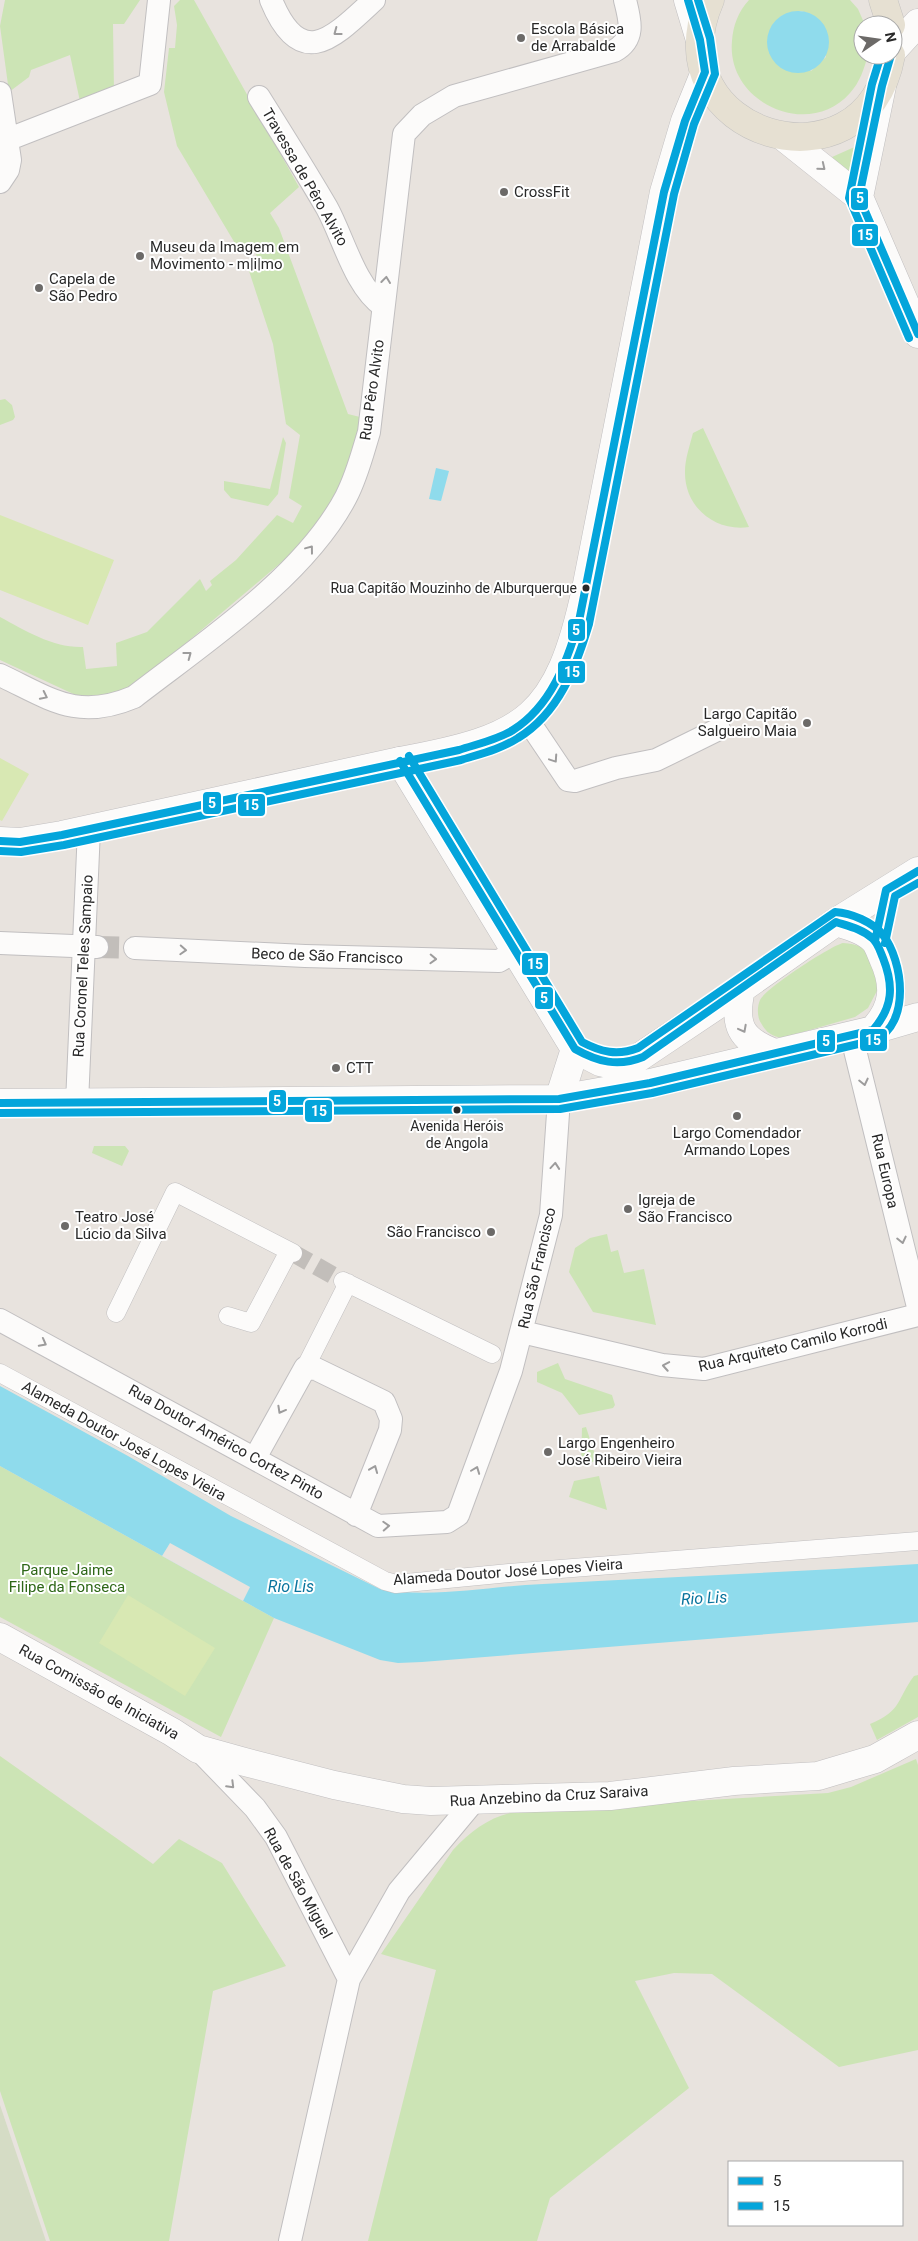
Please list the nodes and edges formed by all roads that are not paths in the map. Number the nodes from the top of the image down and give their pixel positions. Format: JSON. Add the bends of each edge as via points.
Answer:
{"nodes":[{"id":1,"x":159,"y":0,"type":"edge"},
{"id":2,"x":271,"y":0,"type":"edge"},
{"id":3,"x":374,"y":0,"type":"edge"},
{"id":4,"x":625,"y":0,"type":"edge"},
{"id":5,"x":688,"y":0,"type":"edge"},
{"id":6,"x":710,"y":0,"type":"edge"},
{"id":7,"x":883,"y":0,"type":"edge"},
{"id":8,"x":888,"y":15,"type":"edge"},
{"id":9,"x":918,"y":24,"type":"edge"},
{"id":10,"x":700,"y":40,"type":"junction"},
{"id":11,"x":903,"y":40,"type":"edge"},
{"id":12,"x":888,"y":65,"type":"edge"},
{"id":13,"x":705,"y":72,"type":"junction"},
{"id":14,"x":882,"y":86,"type":"junction"},
{"id":15,"x":0,"y":93,"type":"edge"},
{"id":16,"x":259,"y":97,"type":"dead end"},
{"id":17,"x":786,"y":138,"type":"junction"},
{"id":18,"x":9,"y":139,"type":"junction"},
{"id":19,"x":0,"y":182,"type":"edge"},
{"id":20,"x":859,"y":197,"type":"junction"},
{"id":21,"x":383,"y":306,"type":"junction"},
{"id":22,"x":918,"y":334,"type":"edge"},
{"id":23,"x":0,"y":674,"type":"edge"},
{"id":24,"x":527,"y":719,"type":"junction"},
{"id":25,"x":719,"y":729,"type":"dead end"},
{"id":26,"x":400,"y":762,"type":"junction"},
{"id":27,"x":90,"y":829,"type":"junction"},
{"id":28,"x":0,"y":841,"type":"edge"},
{"id":29,"x":918,"y":871,"type":"edge"},
{"id":30,"x":886,"y":890,"type":"junction"},
{"id":31,"x":836,"y":922,"type":"junction"},
{"id":32,"x":875,"y":941,"type":"junction"},
{"id":33,"x":0,"y":943,"type":"edge"},
{"id":34,"x":90,"y":946,"type":"junction"},
{"id":35,"x":135,"y":948,"type":"tunnel mouth"},
{"id":36,"x":516,"y":951,"type":"junction"},
{"id":37,"x":892,"y":988,"type":"junction"},
{"id":38,"x":741,"y":989,"type":"junction"},
{"id":39,"x":918,"y":1002,"type":"edge"},
{"id":40,"x":918,"y":1017,"type":"edge"},
{"id":41,"x":862,"y":1032,"type":"junction"},
{"id":42,"x":575,"y":1049,"type":"junction"},
{"id":43,"x":775,"y":1053,"type":"junction"},
{"id":44,"x":559,"y":1099,"type":"junction"},
{"id":45,"x":77,"y":1103,"type":"junction"},
{"id":46,"x":1,"y":1107,"type":"edge"},
{"id":47,"x":918,"y":1307,"type":"edge"},
{"id":48,"x":116,"y":1313,"type":"dead end"},
{"id":49,"x":918,"y":1315,"type":"edge"},
{"id":50,"x":228,"y":1316,"type":"dead end"},
{"id":51,"x":0,"y":1320,"type":"edge"},
{"id":52,"x":522,"y":1332,"type":"junction"},
{"id":53,"x":492,"y":1354,"type":"dead end"},
{"id":54,"x":305,"y":1368,"type":"junction"},
{"id":55,"x":0,"y":1373,"type":"edge"},
{"id":56,"x":255,"y":1458,"type":"junction"},
{"id":57,"x":356,"y":1515,"type":"junction"},
{"id":58,"x":458,"y":1515,"type":"joint"},
{"id":59,"x":918,"y":1541,"type":"edge"},
{"id":60,"x":0,"y":1637,"type":"edge"},
{"id":61,"x":918,"y":1735,"type":"edge"},
{"id":62,"x":198,"y":1749,"type":"junction"},
{"id":63,"x":478,"y":1792,"type":"junction"},
{"id":64,"x":349,"y":1979,"type":"junction"},
{"id":65,"x":290,"y":2241,"type":"edge"}],
"edges":[{"from":1,"to":18,"type":"street","via":[[150,84]]},
{"from":3,"to":2,"type":"street","one_way":true,"via":[[339,32],[326,40],[314,42],[300,40],[291,34]]},
{"from":21,"to":4,"type":"street","name":"Rua Pêro Alvito","one_way":true,"via":[[401,149],[404,134],[412,123],[454,96],[624,46],[630,30]]},
{"from":5,"to":10,"type":"main road"},
{"from":6,"to":10,"type":"main road"},
{"from":7,"to":8,"type":"main road"},
{"from":9,"to":11,"type":"main road"},
{"from":10,"to":13,"type":"main road"},
{"from":12,"to":14,"type":"main road"},
{"from":13,"to":17,"type":"main road","via":[[712,89],[736,117],[751,127]]},
{"from":13,"to":24,"type":"main road","via":[[685,121],[664,192],[596,543],[572,648],[553,689]]},
{"from":14,"to":17,"type":"main road","via":[[865,110],[842,127],[814,136]]},
{"from":14,"to":20,"type":"main road"},
{"from":15,"to":18,"type":"street"},
{"from":16,"to":21,"type":"street","name":"Travessa de Pêro Alvito","via":[[327,209],[364,285],[374,300]]},
{"from":17,"to":20,"type":"main road","one_way":true},
{"from":18,"to":19,"type":"street","via":[[8,170]]},
{"from":20,"to":22,"type":"main road"},
{"from":23,"to":21,"type":"street","name":"Rua Pêro Alvito","one_way":true,"via":[[62,705],[94,707],[121,702],[134,697],[217,633],[302,560],[346,498],[358,471],[369,432]]},
{"from":24,"to":25,"type":"street","one_way":true,"via":[[568,780],[575,781],[656,760]]},
{"from":24,"to":26,"type":"main road","via":[[513,730],[478,744]]},
{"from":26,"to":27,"type":"main road"},
{"from":26,"to":36,"type":"main road"},
{"from":27,"to":28,"type":"main road","via":[[38,839]]},
{"from":27,"to":34,"type":"street","name":"Rua Coronel Teles Sampaio"},
{"from":29,"to":30,"type":"main road"},
{"from":30,"to":31,"type":"main road"},
{"from":30,"to":32,"type":"main road"},
{"from":31,"to":32,"type":"main road","via":[[860,930]]},
{"from":31,"to":38,"type":"main road"},
{"from":32,"to":37,"type":"main road","via":[[886,963]]},
{"from":33,"to":34,"type":"street"},
{"from":34,"to":45,"type":"street","name":"Rua Coronel Teles Sampaio"},
{"from":35,"to":36,"type":"street","name":"Beco de São Francisco","one_way":true,"via":[[500,961]]},
{"from":36,"to":42,"type":"main road"},
{"from":37,"to":39,"type":"main road"},
{"from":37,"to":41,"type":"main road","via":[[883,1019]]},
{"from":38,"to":42,"type":"main road","via":[[632,1062],[608,1064]]},
{"from":38,"to":43,"type":"main road","one_way":true,"via":[[736,1013],[743,1031],[758,1047]]},
{"from":40,"to":41,"type":"main road"},
{"from":41,"to":43,"type":"main road"},
{"from":41,"to":47,"type":"street","name":"Rua Europa","one_way":true},
{"from":42,"to":44,"type":"main road","name":"Rua São Francisco"},
{"from":43,"to":44,"type":"main road","via":[[650,1083]]},
{"from":44,"to":45,"type":"main road"},
{"from":52,"to":44,"type":"street","name":"Rua São Francisco","one_way":true,"via":[[551,1214]]},
{"from":45,"to":46,"type":"main road"},
{"from":48,"to":50,"type":"street","via":[[175,1192],[291,1252],[252,1323]]},
{"from":49,"to":52,"type":"street","name":"Rua Arquiteto Camilo Korrodi","one_way":true,"via":[[704,1369],[662,1365]]},
{"from":51,"to":56,"type":"street","name":"Rua Doutor Américo Cortez Pinto","one_way":true},
{"from":58,"to":52,"type":"street","name":"Rua São Francisco","one_way":true,"via":[[500,1405]]},
{"from":53,"to":54,"type":"street","via":[[346,1282]]},
{"from":54,"to":56,"type":"street","one_way":true},
{"from":57,"to":54,"type":"street","one_way":true,"via":[[390,1430],[392,1419],[389,1410],[384,1402],[316,1369]]},
{"from":55,"to":59,"type":"street","name":"Alameda Doutor José Lopes Vieira","via":[[385,1582],[396,1584],[509,1572]]},
{"from":56,"to":57,"type":"street","name":"Rua Doutor Américo Cortez Pinto"},
{"from":57,"to":58,"type":"street","name":"Rua Doutor Américo Cortez Pinto","one_way":true,"via":[[378,1526],[447,1522]]},
{"from":60,"to":62,"type":"main road","name":"Rua Comissão de Iniciativa"},
{"from":61,"to":63,"type":"main road","name":"Rua Anzebino da Cruz Saraiva","via":[[875,1759],[818,1776],[734,1781],[614,1779]]},
{"from":62,"to":63,"type":"main road","name":"Rua Anzebino da Cruz Saraiva","via":[[365,1791]]},
{"from":62,"to":64,"type":"street","name":"Rua de São Miguel","one_way":true,"via":[[255,1808],[276,1837]]},
{"from":63,"to":64,"type":"street","via":[[399,1891]]},
{"from":64,"to":65,"type":"street"}]}
